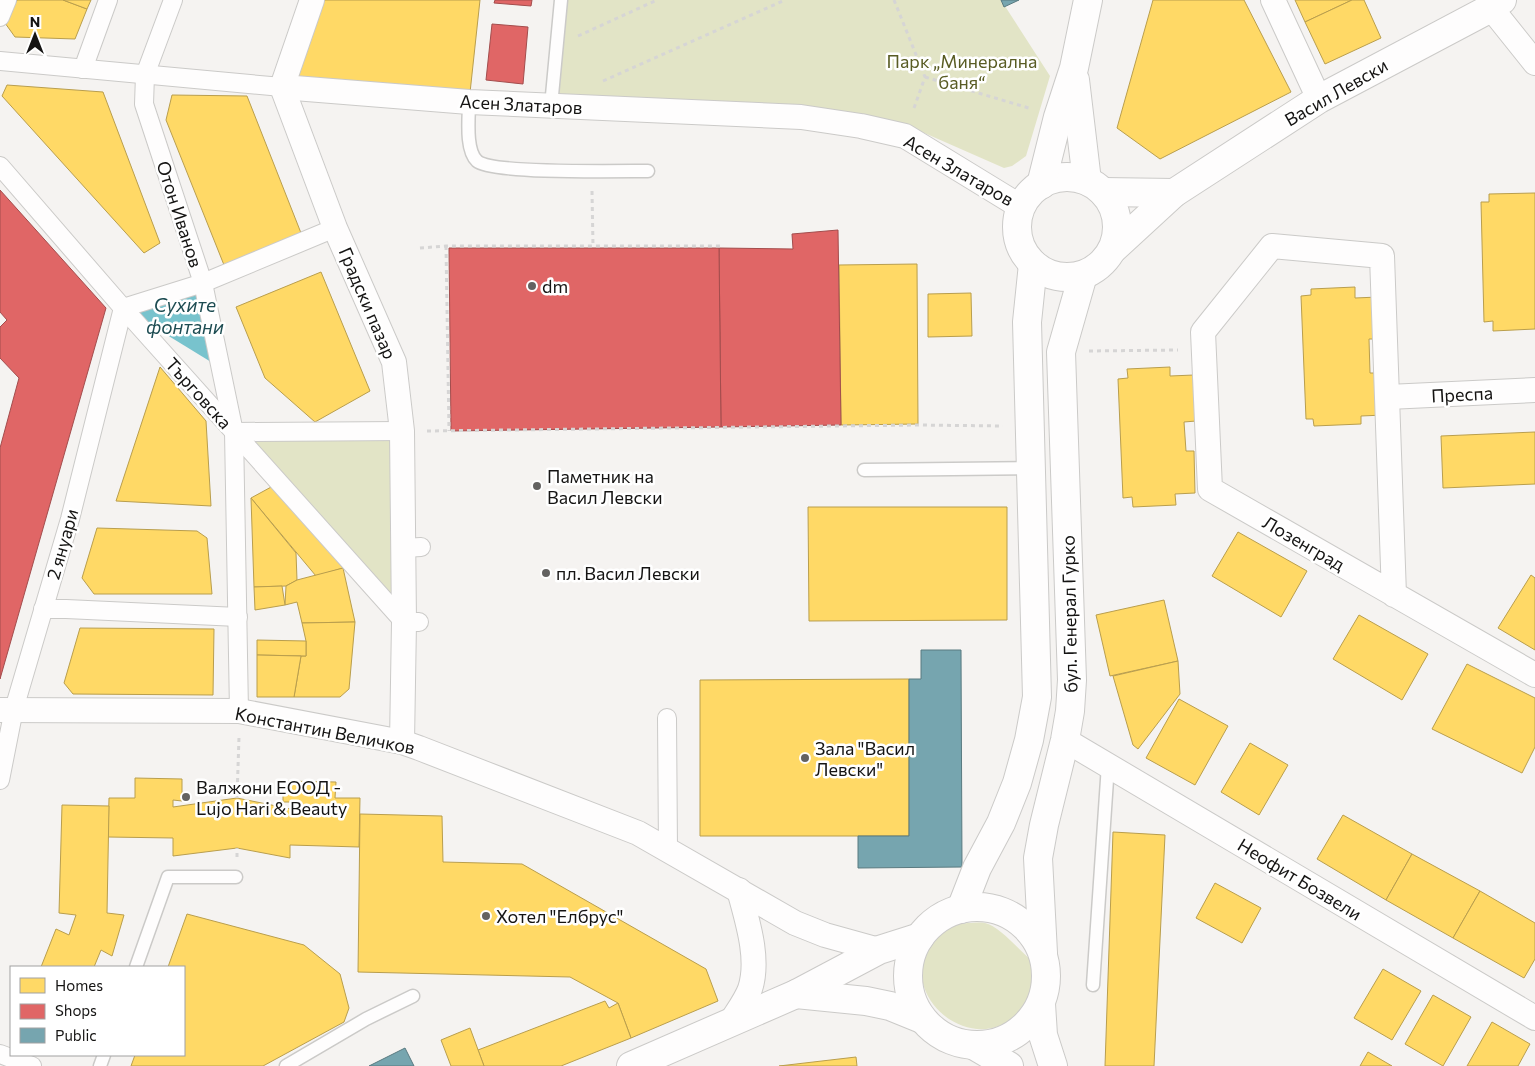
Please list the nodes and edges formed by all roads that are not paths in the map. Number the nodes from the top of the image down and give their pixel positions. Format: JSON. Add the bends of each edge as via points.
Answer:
{"nodes":[{"id":1,"x":7,"y":0,"type":"edge"},
{"id":2,"x":108,"y":0,"type":"edge"},
{"id":3,"x":173,"y":0,"type":"edge"},
{"id":4,"x":312,"y":0,"type":"edge"},
{"id":5,"x":561,"y":0,"type":"edge"},
{"id":6,"x":1088,"y":0,"type":"edge"},
{"id":7,"x":1273,"y":0,"type":"edge"},
{"id":8,"x":1497,"y":4,"type":"edge"},
{"id":9,"x":0,"y":17,"type":"edge"},
{"id":10,"x":0,"y":61,"type":"edge"},
{"id":11,"x":1535,"y":63,"type":"edge"},
{"id":12,"x":1074,"y":68,"type":"junction"},
{"id":13,"x":83,"y":69,"type":"junction"},
{"id":14,"x":145,"y":75,"type":"junction"},
{"id":15,"x":282,"y":88,"type":"junction"},
{"id":16,"x":1319,"y":99,"type":"junction"},
{"id":17,"x":469,"y":102,"type":"junction"},
{"id":18,"x":551,"y":106,"type":"junction"},
{"id":19,"x":0,"y":166,"type":"edge"},
{"id":20,"x":648,"y":171,"type":"dead end"},
{"id":21,"x":1041,"y":184,"type":"junction"},
{"id":22,"x":1095,"y":187,"type":"junction"},
{"id":23,"x":1174,"y":193,"type":"junction"},
{"id":24,"x":1021,"y":207,"type":"junction"},
{"id":25,"x":335,"y":228,"type":"junction"},
{"id":26,"x":1112,"y":250,"type":"junction"},
{"id":27,"x":1033,"y":264,"type":"junction"},
{"id":28,"x":1083,"y":274,"type":"junction"},
{"id":29,"x":203,"y":283,"type":"junction"},
{"id":30,"x":122,"y":308,"type":"junction"},
{"id":31,"x":1535,"y":390,"type":"edge"},
{"id":32,"x":1388,"y":397,"type":"junction"},
{"id":33,"x":412,"y":431,"type":"junction"},
{"id":34,"x":234,"y":432,"type":"junction"},
{"id":35,"x":1030,"y":468,"type":"junction"},
{"id":36,"x":864,"y":470,"type":"dead end"},
{"id":37,"x":1394,"y":595,"type":"junction"},
{"id":38,"x":43,"y":609,"type":"junction"},
{"id":39,"x":238,"y":617,"type":"junction"},
{"id":40,"x":412,"y":622,"type":"junction"},
{"id":41,"x":1535,"y":675,"type":"edge"},
{"id":42,"x":7,"y":710,"type":"edge"},
{"id":43,"x":239,"y":711,"type":"junction"},
{"id":44,"x":667,"y":718,"type":"dead end"},
{"id":45,"x":1065,"y":740,"type":"junction"},
{"id":46,"x":402,"y":742,"type":"junction"},
{"id":47,"x":1108,"y":765,"type":"junction"},
{"id":48,"x":0,"y":780,"type":"edge"},
{"id":49,"x":668,"y":850,"type":"junction"},
{"id":50,"x":236,"y":877,"type":"dead end"},
{"id":51,"x":739,"y":890,"type":"junction"},
{"id":52,"x":961,"y":909,"type":"junction"},
{"id":53,"x":920,"y":938,"type":"junction"},
{"id":54,"x":879,"y":950,"type":"junction"},
{"id":55,"x":1043,"y":952,"type":"junction"},
{"id":56,"x":136,"y":966,"type":"edge"},
{"id":57,"x":1093,"y":985,"type":"dead end"},
{"id":58,"x":796,"y":994,"type":"junction"},
{"id":59,"x":413,"y":996,"type":"dead end"},
{"id":60,"x":1041,"y":1004,"type":"junction"},
{"id":61,"x":1535,"y":1018,"type":"edge"},
{"id":62,"x":922,"y":1019,"type":"junction"},
{"id":63,"x":731,"y":1022,"type":"junction"},
{"id":64,"x":975,"y":1046,"type":"junction"},
{"id":65,"x":0,"y":1054,"type":"edge"},
{"id":66,"x":32,"y":1066,"type":"edge"},
{"id":67,"x":286,"y":1066,"type":"edge"},
{"id":68,"x":631,"y":1066,"type":"edge"},
{"id":69,"x":1009,"y":1066,"type":"edge"},
{"id":70,"x":1053,"y":1066,"type":"edge"}],
"edges":[{"from":1,"to":9,"type":"street"},
{"from":2,"to":13,"type":"street"},
{"from":3,"to":14,"type":"street","name":"Отон Иванов"},
{"from":4,"to":15,"type":"street"},
{"from":5,"to":18,"type":"lane"},
{"from":6,"to":12,"type":"street"},
{"from":7,"to":16,"type":"street"},
{"from":8,"to":11,"type":"street"},
{"from":8,"to":16,"type":"street","name":"Васил Левски"},
{"from":10,"to":13,"type":"street","name":"Асен Златаров"},
{"from":12,"to":21,"type":"street"},
{"from":12,"to":22,"type":"street"},
{"from":13,"to":14,"type":"street","name":"Асен Златаров"},
{"from":14,"to":15,"type":"street","name":"Асен Златаров"},
{"from":14,"to":29,"type":"street","name":"Отон Иванов","via":[[144,104]]},
{"from":15,"to":17,"type":"street","name":"Асен Златаров"},
{"from":15,"to":25,"type":"street","name":"Градски пазар"},
{"from":16,"to":23,"type":"street","name":"Васил Левски"},
{"from":17,"to":18,"type":"street","name":"Асен Златаров"},
{"from":17,"to":20,"type":"lane","via":[[470,147],[478,162],[496,168]]},
{"from":18,"to":24,"type":"street","name":"Асен Златаров","via":[[800,117],[861,126],[905,136]]},
{"from":19,"to":30,"type":"street","name":"Търговска"},
{"from":21,"to":22,"type":"street","via":[[1056,178],[1072,178]]},
{"from":21,"to":24,"type":"street"},
{"from":22,"to":23,"type":"street"},
{"from":22,"to":26,"type":"street","via":[[1112,205],[1116,219]]},
{"from":23,"to":26,"type":"street","name":"Васил Левски"},
{"from":24,"to":27,"type":"street","via":[[1017,231],[1025,254]]},
{"from":25,"to":29,"type":"street"},
{"from":25,"to":33,"type":"street","name":"Градски пазар","via":[[394,362]]},
{"from":26,"to":28,"type":"street","via":[[1094,269]]},
{"from":27,"to":28,"type":"street","via":[[1056,276]]},
{"from":27,"to":35,"type":"street","name":"бул. Генерал Гурко","via":[[1027,322]]},
{"from":28,"to":45,"type":"street","name":"бул. Генерал Гурко","via":[[1061,352],[1072,680]]},
{"from":29,"to":30,"type":"street"},
{"from":29,"to":34,"type":"street","name":"Отон Иванов"},
{"from":30,"to":34,"type":"street","name":"Търговска"},
{"from":30,"to":38,"type":"street","name":"2 януари","via":[[70,519]]},
{"from":31,"to":32,"type":"street","name":"Преспа"},
{"from":32,"to":37,"type":"street"},
{"from":32,"to":37,"type":"street","name":"Лозенград","via":[[1382,256],[1272,246],[1203,341],[1210,489]]},
{"from":33,"to":34,"type":"street"},
{"from":33,"to":40,"type":"street","name":"Градски пазар"},
{"from":34,"to":39,"type":"street","name":"Търговска"},
{"from":34,"to":40,"type":"street"},
{"from":35,"to":36,"type":"lane"},
{"from":35,"to":52,"type":"street","name":"бул. Генерал Гурко","via":[[1037,697],[1017,783]]},
{"from":37,"to":41,"type":"street","name":"Лозенград"},
{"from":38,"to":39,"type":"street"},
{"from":38,"to":42,"type":"street","name":"2 януари"},
{"from":39,"to":43,"type":"street","name":"Търговска"},
{"from":40,"to":46,"type":"street","name":"Градски пазар"},
{"from":42,"to":43,"type":"street","name":"Константин Величков"},
{"from":42,"to":48,"type":"street","name":"2 януари"},
{"from":43,"to":46,"type":"street","name":"Константин Величков"},
{"from":44,"to":49,"type":"street"},
{"from":45,"to":47,"type":"street","name":"Неофит Бозвели"},
{"from":45,"to":55,"type":"street","name":"бул. Генерал Гурко","via":[[1038,858]]},
{"from":46,"to":49,"type":"street","name":"Константин Величков","via":[[638,833]]},
{"from":47,"to":57,"type":"lane"},
{"from":47,"to":61,"type":"street","name":"Неофит Бозвели"},
{"from":49,"to":51,"type":"street","name":"Константин Величков"},
{"from":50,"to":56,"type":"lane","via":[[168,877]]},
{"from":51,"to":54,"type":"street","name":"Константин Величков","via":[[794,923]]},
{"from":51,"to":63,"type":"street","via":[[754,962],[750,989]]},
{"from":52,"to":53,"type":"street","via":[[938,919]]},
{"from":52,"to":55,"type":"street","via":[[981,907],[1001,911],[1019,920]]},
{"from":53,"to":54,"type":"street"},
{"from":53,"to":62,"type":"street","via":[[910,957],[908,979],[912,1000]]},
{"from":54,"to":58,"type":"street"},
{"from":55,"to":60,"type":"street","via":[[1047,970]]},
{"from":58,"to":62,"type":"street","via":[[866,1001],[890,1006]]},
{"from":58,"to":63,"type":"street"},
{"from":59,"to":67,"type":"lane","via":[[366,1019]]},
{"from":60,"to":64,"type":"street","via":[[1030,1022],[1015,1036],[995,1044]]},
{"from":60,"to":70,"type":"street","via":[[1043,1035]]},
{"from":62,"to":64,"type":"street","via":[[937,1033],[955,1042]]},
{"from":63,"to":68,"type":"street"},
{"from":64,"to":69,"type":"street"},
{"from":65,"to":66,"type":"street"}]}
